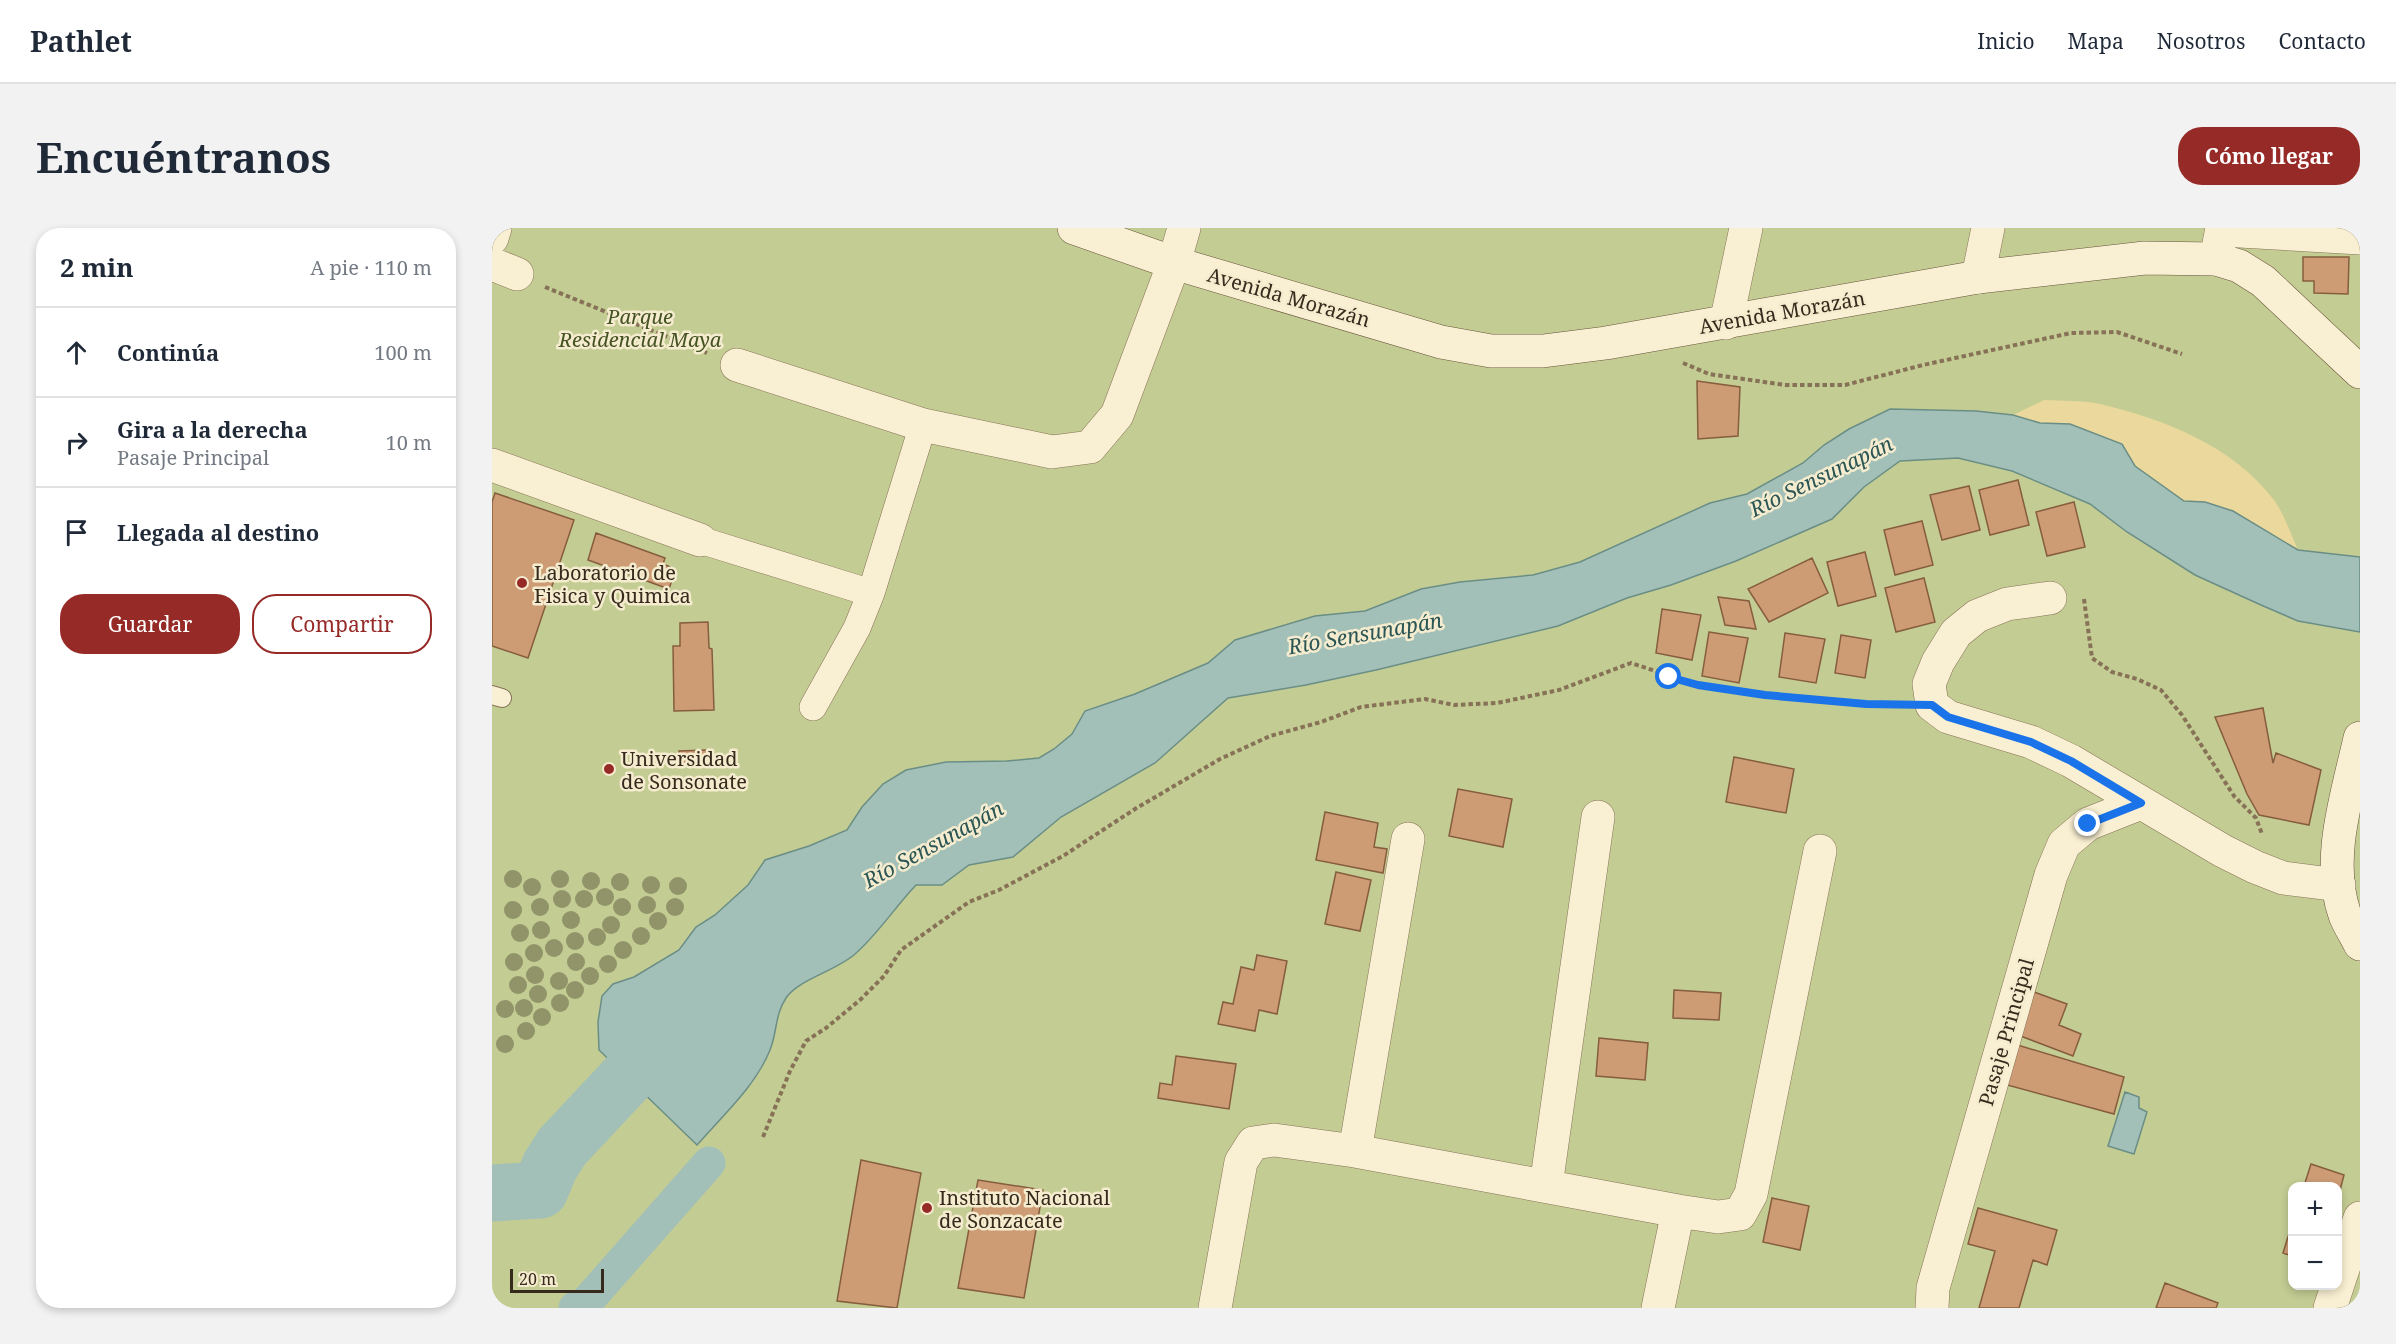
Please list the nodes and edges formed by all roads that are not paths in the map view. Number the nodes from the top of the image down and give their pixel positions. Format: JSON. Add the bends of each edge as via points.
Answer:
{"nodes":[{"id":1,"x":495,"y":228,"type":"edge"},
{"id":2,"x":1074,"y":228,"type":"edge"},
{"id":3,"x":1184,"y":228,"type":"edge"},
{"id":4,"x":1746,"y":228,"type":"edge"},
{"id":5,"x":1988,"y":228,"type":"edge"},
{"id":6,"x":492,"y":238,"type":"edge"},
{"id":7,"x":2360,"y":238,"type":"edge"},
{"id":8,"x":2220,"y":239,"type":"edge"},
{"id":9,"x":1174,"y":263,"type":"junction"},
{"id":10,"x":1978,"y":277,"type":"junction"},
{"id":11,"x":1726,"y":323,"type":"junction"},
{"id":12,"x":737,"y":365,"type":"road end"},
{"id":13,"x":2360,"y":372,"type":"edge"},
{"id":14,"x":923,"y":425,"type":"junction"},
{"id":15,"x":492,"y":465,"type":"edge"},
{"id":16,"x":700,"y":540,"type":"joint"},
{"id":17,"x":871,"y":593,"type":"junction"},
{"id":18,"x":2050,"y":598,"type":"dead end"},
{"id":19,"x":813,"y":707,"type":"dead end"},
{"id":20,"x":2360,"y":738,"type":"edge"},
{"id":21,"x":2141,"y":803,"type":"junction"},
{"id":22,"x":1598,"y":817,"type":"dead end"},
{"id":23,"x":1408,"y":839,"type":"dead end"},
{"id":24,"x":1820,"y":851,"type":"dead end"},
{"id":25,"x":2339,"y":885,"type":"junction"},
{"id":26,"x":2360,"y":944,"type":"edge"},
{"id":27,"x":1355,"y":1151,"type":"junction"},
{"id":28,"x":1546,"y":1186,"type":"junction"},
{"id":29,"x":1678,"y":1211,"type":"junction"},
{"id":30,"x":2360,"y":1218,"type":"edge"},
{"id":31,"x":1215,"y":1308,"type":"edge"},
{"id":32,"x":1658,"y":1308,"type":"edge"},
{"id":33,"x":1932,"y":1308,"type":"edge"},
{"id":34,"x":2330,"y":1308,"type":"edge"}],
"edges":[{"from":1,"to":6,"type":"street"},
{"from":2,"to":9,"type":"street","name":"Avenida Morazán"},
{"from":3,"to":9,"type":"street"},
{"from":4,"to":11,"type":"street"},
{"from":5,"to":10,"type":"street"},
{"from":7,"to":8,"type":"street"},
{"from":8,"to":10,"type":"street","name":"Avenida Morazán","via":[[2145,258]]},
{"from":8,"to":13,"type":"street","name":"Avenida Morazán","via":[[2239,266],[2263,281]]},
{"from":9,"to":11,"type":"street","name":"Avenida Morazán","via":[[1441,342],[1491,351],[1542,351]]},
{"from":9,"to":14,"type":"street","via":[[1117,415],[1090,447],[1052,452]]},
{"from":10,"to":11,"type":"street","name":"Avenida Morazán"},
{"from":12,"to":14,"type":"street"},
{"from":14,"to":17,"type":"street"},
{"from":15,"to":16,"type":"street"},
{"from":16,"to":17,"type":"street"},
{"from":17,"to":19,"type":"street","via":[[857,628]]},
{"from":18,"to":21,"type":"street","via":[[2007,604],[1977,616],[1956,633],[1929,684],[1932,705],[1948,717],[2031,742]]},
{"from":20,"to":25,"type":"street","via":[[2343,814]]},
{"from":21,"to":25,"type":"street","via":[[2255,867],[2283,878]]},
{"from":21,"to":33,"type":"street","name":"Pasaje Principal","via":[[2088,824],[2064,844],[2050,875],[1932,1288]]},
{"from":22,"to":28,"type":"street"},
{"from":23,"to":27,"type":"street"},
{"from":24,"to":29,"type":"street","via":[[1751,1194],[1740,1214],[1718,1217]]},
{"from":25,"to":26,"type":"street","via":[[2345,915]]},
{"from":27,"to":28,"type":"street"},
{"from":27,"to":31,"type":"street","via":[[1274,1140],[1253,1143],[1240,1162]]},
{"from":28,"to":29,"type":"street"},
{"from":29,"to":32,"type":"street"},
{"from":30,"to":34,"type":"street"}]}
